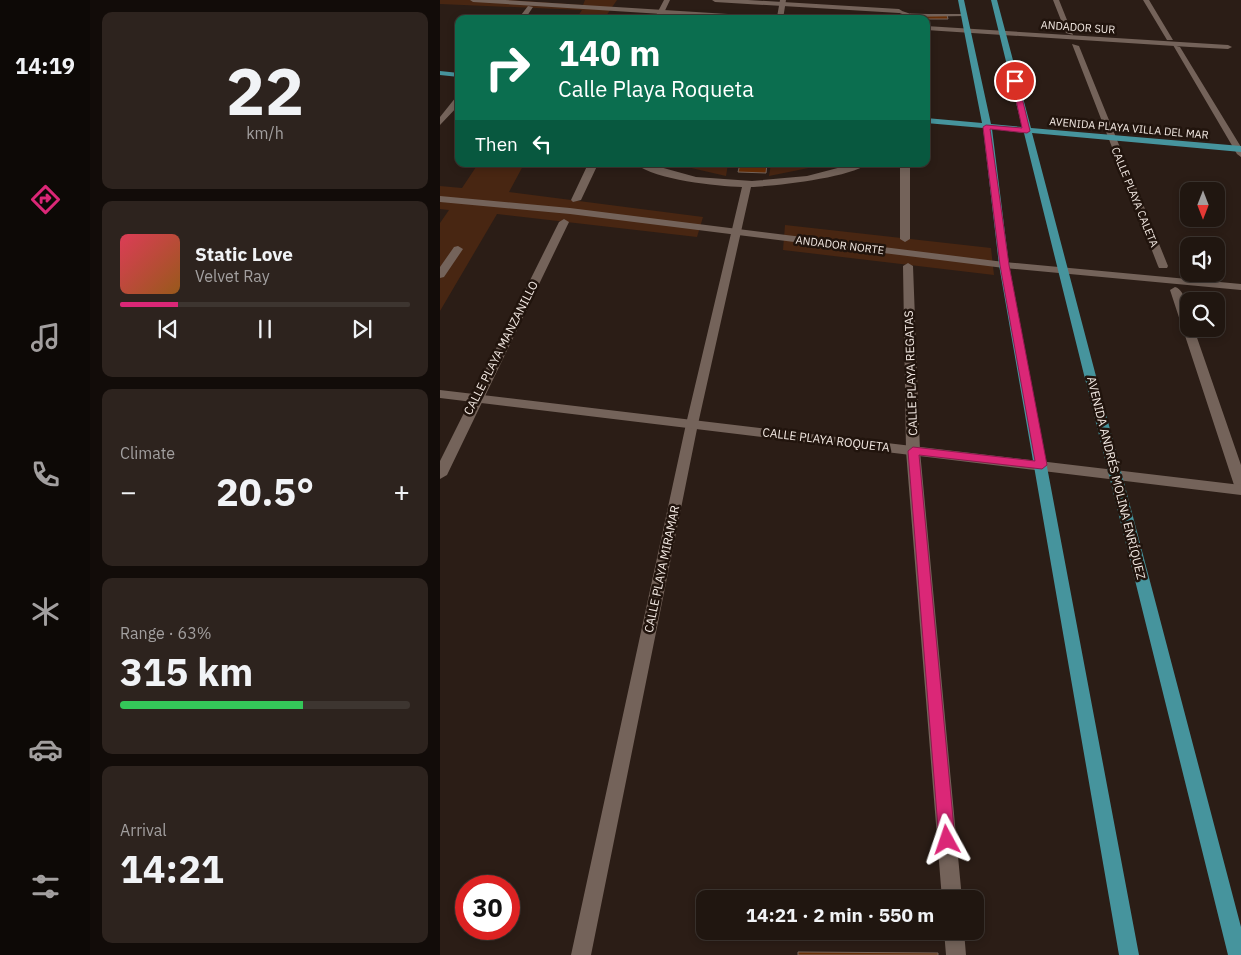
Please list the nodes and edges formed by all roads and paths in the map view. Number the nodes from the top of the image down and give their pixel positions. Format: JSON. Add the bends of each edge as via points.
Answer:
{"nodes":[{"id":1,"x":473,"y":0,"type":"edge"},
{"id":2,"x":667,"y":0,"type":"edge"},
{"id":3,"x":715,"y":0,"type":"edge"},
{"id":4,"x":898,"y":0,"type":"edge"},
{"id":5,"x":961,"y":0,"type":"edge"},
{"id":6,"x":994,"y":0,"type":"edge"},
{"id":7,"x":1056,"y":0,"type":"edge"},
{"id":8,"x":1146,"y":0,"type":"edge"},
{"id":9,"x":533,"y":3,"type":"edge"},
{"id":10,"x":782,"y":3,"type":"edge"},
{"id":11,"x":661,"y":10,"type":"junction"},
{"id":12,"x":524,"y":15,"type":"edge"},
{"id":13,"x":659,"y":15,"type":"edge"},
{"id":14,"x":727,"y":15,"type":"edge"},
{"id":15,"x":899,"y":15,"type":"edge"},
{"id":16,"x":964,"y":15,"type":"junction"},
{"id":17,"x":930,"y":16,"type":"edge"},
{"id":18,"x":930,"y":28,"type":"edge"},
{"id":19,"x":969,"y":30,"type":"junction"},
{"id":20,"x":1003,"y":31,"type":"junction"},
{"id":21,"x":1070,"y":33,"type":"dead end"},
{"id":22,"x":1170,"y":38,"type":"dead end"},
{"id":23,"x":1075,"y":46,"type":"dead end"},
{"id":24,"x":1228,"y":46,"type":"dead end"},
{"id":25,"x":1176,"y":47,"type":"dead end"},
{"id":26,"x":440,"y":73,"type":"edge"},
{"id":27,"x":455,"y":75,"type":"edge"},
{"id":28,"x":455,"y":104,"type":"edge"},
{"id":29,"x":930,"y":120,"type":"edge"},
{"id":30,"x":440,"y":122,"type":"edge"},
{"id":31,"x":986,"y":127,"type":"junction"},
{"id":32,"x":1027,"y":131,"type":"junction"},
{"id":33,"x":1112,"y":139,"type":"junction"},
{"id":34,"x":1240,"y":151,"type":"edge"},
{"id":35,"x":592,"y":167,"type":"edge"},
{"id":36,"x":651,"y":167,"type":"edge"},
{"id":37,"x":851,"y":167,"type":"edge"},
{"id":38,"x":905,"y":167,"type":"edge"},
{"id":39,"x":748,"y":185,"type":"junction"},
{"id":40,"x":440,"y":199,"type":"edge"},
{"id":41,"x":576,"y":200,"type":"dead end"},
{"id":42,"x":564,"y":222,"type":"dead end"},
{"id":43,"x":737,"y":232,"type":"junction"},
{"id":44,"x":905,"y":239,"type":"dead end"},
{"id":45,"x":458,"y":249,"type":"dead end"},
{"id":46,"x":1004,"y":265,"type":"junction"},
{"id":47,"x":908,"y":266,"type":"dead end"},
{"id":48,"x":1163,"y":266,"type":"dead end"},
{"id":49,"x":1063,"y":271,"type":"junction"},
{"id":50,"x":440,"y":275,"type":"edge"},
{"id":51,"x":1241,"y":286,"type":"edge"},
{"id":52,"x":1175,"y":290,"type":"dead end"},
{"id":53,"x":440,"y":394,"type":"edge"},
{"id":54,"x":476,"y":398,"type":"junction"},
{"id":55,"x":692,"y":424,"type":"junction"},
{"id":56,"x":913,"y":451,"type":"junction"},
{"id":57,"x":1042,"y":465,"type":"junction"},
{"id":58,"x":440,"y":474,"type":"edge"},
{"id":59,"x":1114,"y":474,"type":"junction"},
{"id":60,"x":1241,"y":486,"type":"edge"},
{"id":61,"x":1241,"y":490,"type":"edge"},
{"id":62,"x":951,"y":890,"type":"edge"},
{"id":63,"x":955,"y":940,"type":"edge"},
{"id":64,"x":580,"y":955,"type":"edge"},
{"id":65,"x":956,"y":955,"type":"edge"},
{"id":66,"x":1129,"y":955,"type":"edge"},
{"id":67,"x":1238,"y":955,"type":"edge"}],
"edges":[{"from":1,"to":11,"type":"street"},
{"from":2,"to":11,"type":"street"},
{"from":3,"to":10,"type":"street"},
{"from":4,"to":15,"type":"street"},
{"from":5,"to":16,"type":"main road"},
{"from":6,"to":20,"type":"main road","name":"AVENIDA ANDRÉS MOLINA ENRÍQUEZ"},
{"from":7,"to":21,"type":"street"},
{"from":8,"to":22,"type":"street"},
{"from":9,"to":12,"type":"street"},
{"from":10,"to":15,"type":"street"},
{"from":11,"to":13,"type":"street"},
{"from":11,"to":14,"type":"street"},
{"from":16,"to":17,"type":"lane"},
{"from":16,"to":19,"type":"main road"},
{"from":18,"to":19,"type":"street","name":"ANDADOR SUR"},
{"from":19,"to":20,"type":"street","name":"ANDADOR SUR"},
{"from":19,"to":31,"type":"main road"},
{"from":20,"to":24,"type":"street","name":"ANDADOR SUR","via":[[1071,39]]},
{"from":20,"to":32,"type":"main road","name":"AVENIDA ANDRÉS MOLINA ENRÍQUEZ"},
{"from":23,"to":33,"type":"street","name":"CALLE PLAYA CALETA"},
{"from":25,"to":34,"type":"street"},
{"from":26,"to":27,"type":"main road"},
{"from":28,"to":30,"type":"street"},
{"from":29,"to":31,"type":"main road","name":"AVENIDA PLAYA VILLA DEL MAR"},
{"from":31,"to":32,"type":"main road","name":"AVENIDA PLAYA VILLA DEL MAR"},
{"from":31,"to":46,"type":"main road"},
{"from":32,"to":33,"type":"main road","name":"AVENIDA PLAYA VILLA DEL MAR"},
{"from":32,"to":49,"type":"main road","name":"AVENIDA ANDRÉS MOLINA ENRÍQUEZ"},
{"from":33,"to":34,"type":"main road","name":"AVENIDA PLAYA VILLA DEL MAR"},
{"from":33,"to":48,"type":"street","name":"CALLE PLAYA CALETA"},
{"from":35,"to":41,"type":"street"},
{"from":36,"to":39,"type":"street","via":[[686,179]]},
{"from":37,"to":39,"type":"street","via":[[812,178]]},
{"from":38,"to":44,"type":"street"},
{"from":39,"to":43,"type":"street","name":"CALLE PLAYA MIRAMAR"},
{"from":40,"to":43,"type":"street","name":"ANDADOR NORTE"},
{"from":42,"to":54,"type":"street","name":"CALLE PLAYA MANZANILLO"},
{"from":43,"to":46,"type":"street","name":"ANDADOR NORTE"},
{"from":43,"to":55,"type":"street","name":"CALLE PLAYA MIRAMAR"},
{"from":45,"to":50,"type":"street"},
{"from":46,"to":49,"type":"street","name":"ANDADOR NORTE"},
{"from":46,"to":57,"type":"main road"},
{"from":47,"to":56,"type":"street","name":"CALLE PLAYA REGATAS"},
{"from":49,"to":51,"type":"street","name":"ANDADOR NORTE"},
{"from":49,"to":59,"type":"main road","name":"AVENIDA ANDRÉS MOLINA ENRÍQUEZ"},
{"from":52,"to":60,"type":"street"},
{"from":53,"to":54,"type":"street","name":"CALLE PLAYA ROQUETA"},
{"from":54,"to":55,"type":"street","name":"CALLE PLAYA ROQUETA"},
{"from":54,"to":58,"type":"street","name":"CALLE PLAYA MANZANILLO"},
{"from":55,"to":56,"type":"street","name":"CALLE PLAYA ROQUETA"},
{"from":55,"to":64,"type":"street","name":"CALLE PLAYA MIRAMAR"},
{"from":56,"to":57,"type":"street","name":"CALLE PLAYA ROQUETA"},
{"from":56,"to":62,"type":"street","name":"CALLE PLAYA REGATAS"},
{"from":57,"to":59,"type":"street","name":"CALLE PLAYA ROQUETA"},
{"from":57,"to":66,"type":"main road"},
{"from":59,"to":61,"type":"street","name":"CALLE PLAYA ROQUETA"},
{"from":59,"to":67,"type":"main road","name":"AVENIDA ANDRÉS MOLINA ENRÍQUEZ"},
{"from":63,"to":65,"type":"street"}]}
